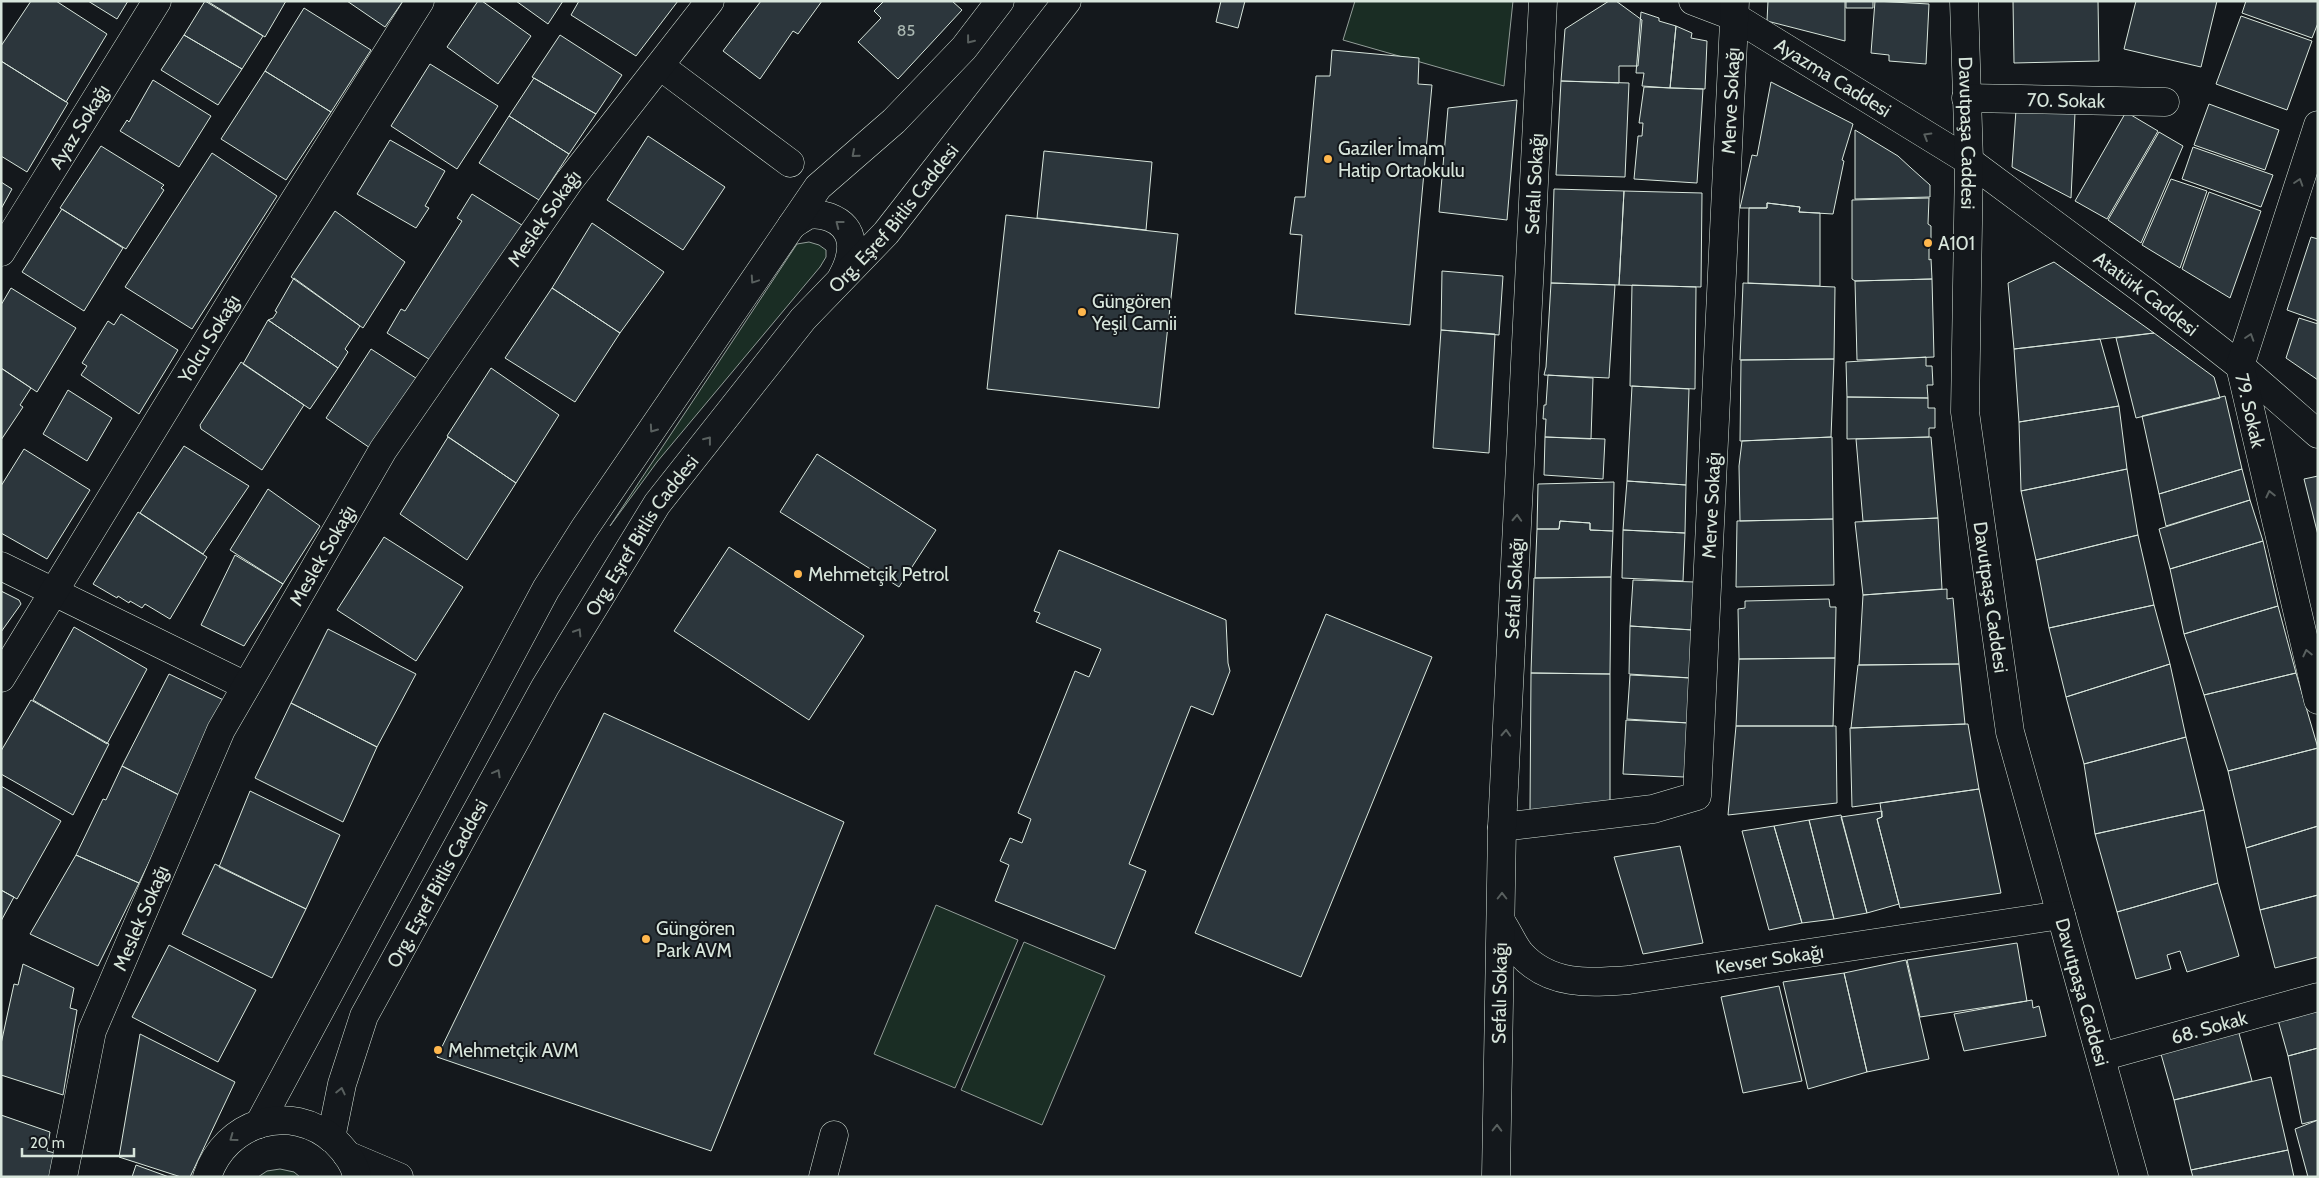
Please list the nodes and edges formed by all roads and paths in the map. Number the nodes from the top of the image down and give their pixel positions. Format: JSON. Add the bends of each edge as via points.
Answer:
{"nodes":[{"id":1,"x":157,"y":1,"type":"edge"},
{"id":2,"x":420,"y":1,"type":"edge"},
{"id":3,"x":710,"y":1,"type":"edge"},
{"id":4,"x":1000,"y":1,"type":"edge"},
{"id":5,"x":1067,"y":1,"type":"edge"},
{"id":6,"x":1543,"y":1,"type":"edge"},
{"id":7,"x":1693,"y":1,"type":"edge"},
{"id":8,"x":1964,"y":1,"type":"edge"},
{"id":9,"x":1735,"y":9,"type":"edge"},
{"id":10,"x":660,"y":66,"type":"junction"},
{"id":11,"x":1966,"y":98,"type":"junction"},
{"id":12,"x":2165,"y":102,"type":"dead end"},
{"id":13,"x":2318,"y":125,"type":"edge"},
{"id":14,"x":1969,"y":161,"type":"junction"},
{"id":15,"x":790,"y":163,"type":"dead end"},
{"id":16,"x":792,"y":225,"type":"junction"},
{"id":17,"x":1,"y":252,"type":"edge"},
{"id":18,"x":838,"y":282,"type":"junction"},
{"id":19,"x":2240,"y":366,"type":"junction"},
{"id":20,"x":2318,"y":434,"type":"edge"},
{"id":21,"x":1,"y":566,"type":"edge"},
{"id":22,"x":55,"y":590,"type":"junction"},
{"id":23,"x":1,"y":678,"type":"edge"},
{"id":24,"x":246,"y":686,"type":"junction"},
{"id":25,"x":2318,"y":700,"type":"edge"},
{"id":26,"x":1502,"y":826,"type":"junction"},
{"id":27,"x":2061,"y":915,"type":"junction"},
{"id":28,"x":1502,"y":923,"type":"junction"},
{"id":29,"x":2318,"y":997,"type":"edge"},
{"id":30,"x":2101,"y":1057,"type":"junction"},
{"id":31,"x":259,"y":1124,"type":"junction"},
{"id":32,"x":834,"y":1135,"type":"dead end"},
{"id":33,"x":345,"y":1157,"type":"edge"},
{"id":34,"x":63,"y":1177,"type":"edge"},
{"id":35,"x":207,"y":1177,"type":"edge"},
{"id":36,"x":399,"y":1177,"type":"edge"},
{"id":37,"x":823,"y":1177,"type":"edge"},
{"id":38,"x":1496,"y":1177,"type":"edge"},
{"id":39,"x":2134,"y":1177,"type":"edge"}],
"edges":[{"from":1,"to":17,"type":"street","name":"Ayaz Sokağı"},
{"from":2,"to":22,"type":"street","name":"Yolcu Sokağı"},
{"from":3,"to":10,"type":"street","name":"Meslek Sokağı"},
{"from":4,"to":16,"type":"street","one_way":true,"via":[[964,48],[894,121],[818,187]]},
{"from":5,"to":18,"type":"street","name":"Org. Eşref Bitlis Caddesi","via":[[886,233]]},
{"from":26,"to":6,"type":"street","name":"Sefalı Sokağı","one_way":true},
{"from":7,"to":9,"type":"street","name":"Ayazma Caddesi"},
{"from":8,"to":11,"type":"street","name":"Davutpaşa Caddesi"},
{"from":14,"to":9,"type":"street","name":"Ayazma Caddesi","one_way":true},
{"from":9,"to":26,"type":"street","name":"Merve Sokağı","via":[[1697,796],[1653,809]]},
{"from":10,"to":15,"type":"street"},
{"from":10,"to":24,"type":"street","name":"Meslek Sokağı","via":[[570,180],[383,450]]},
{"from":11,"to":12,"type":"street","name":"70. Sokak"},
{"from":11,"to":14,"type":"street","name":"Davutpaşa Caddesi"},
{"from":19,"to":13,"type":"street","name":"79. Sokak","one_way":true},
{"from":14,"to":19,"type":"street","name":"Atatürk Caddesi"},
{"from":14,"to":27,"type":"street","name":"Davutpaşa Caddesi","via":[[1965,412],[2010,732]]},
{"from":18,"to":16,"type":"street","one_way":true,"via":[[850,263],[852,244],[846,230],[836,220],[824,216],[810,215]]},
{"from":16,"to":31,"type":"street","one_way":true,"via":[[546,589]]},
{"from":33,"to":18,"type":"street","name":"Org. Eşref Bitlis Caddesi","one_way":true,"via":[[342,1084],[364,1016],[545,687],[657,504],[803,319]]},
{"from":19,"to":20,"type":"street","name":"Atatürk Caddesi"},
{"from":25,"to":19,"type":"street","name":"79. Sokak","one_way":true},
{"from":21,"to":22,"type":"street"},
{"from":22,"to":23,"type":"street","name":"Yolcu Sokağı"},
{"from":22,"to":24,"type":"street"},
{"from":24,"to":34,"type":"street","name":"Meslek Sokağı","via":[[221,730],[92,1031]]},
{"from":28,"to":26,"type":"street","name":"Sefalı Sokağı","one_way":true},
{"from":27,"to":28,"type":"street","name":"Kevser Sokağı","via":[[1629,980],[1585,983],[1547,975],[1520,953]]},
{"from":27,"to":30,"type":"street","name":"Davutpaşa Caddesi"},
{"from":38,"to":28,"type":"street","name":"Sefalı Sokağı","one_way":true},
{"from":29,"to":30,"type":"street","name":"68. Sokak"},
{"from":30,"to":39,"type":"street","name":"Davutpaşa Caddesi"},
{"from":31,"to":33,"type":"street","via":[[275,1120],[301,1122],[324,1133]]},
{"from":31,"to":35,"type":"street","one_way":true,"via":[[250,1126],[228,1141],[212,1161]]},
{"from":32,"to":37,"type":"street"},
{"from":33,"to":36,"type":"street"}]}
